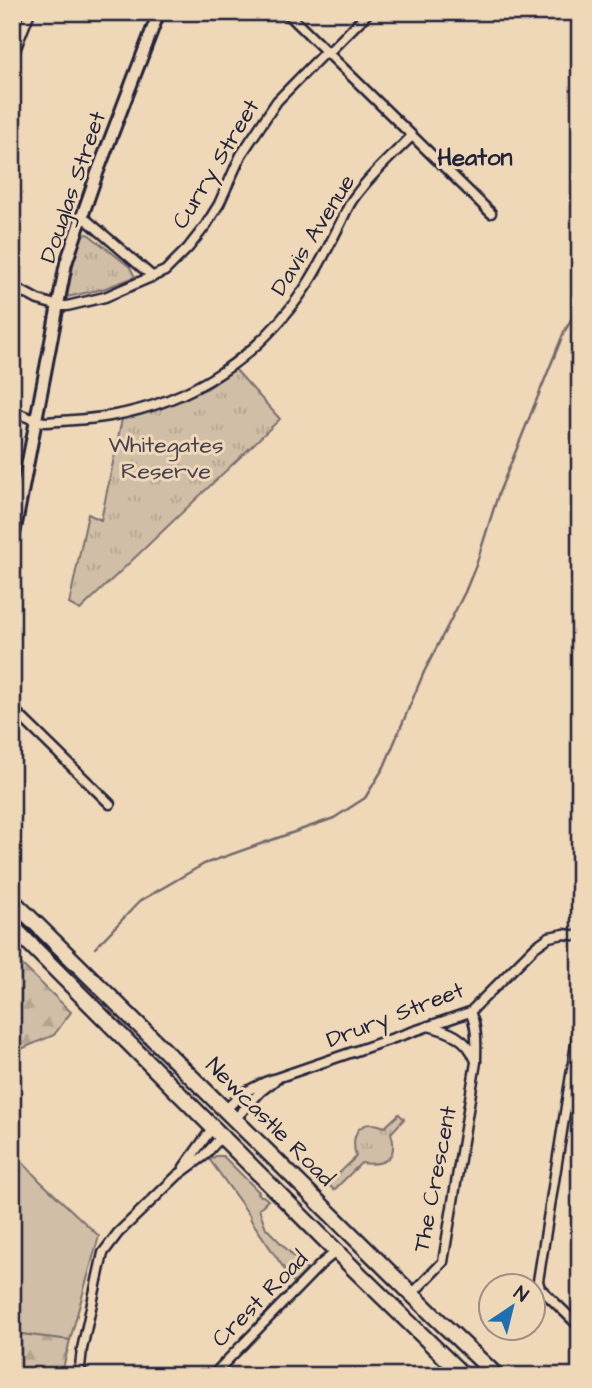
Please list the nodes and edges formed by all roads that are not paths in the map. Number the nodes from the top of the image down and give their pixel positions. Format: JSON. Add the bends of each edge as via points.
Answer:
{"nodes":[{"id":1,"x":30,"y":12,"type":"edge"},
{"id":2,"x":159,"y":12,"type":"edge"},
{"id":3,"x":286,"y":12,"type":"edge"},
{"id":4,"x":369,"y":12,"type":"edge"},
{"id":5,"x":327,"y":52,"type":"junction"},
{"id":6,"x":12,"y":58,"type":"edge"},
{"id":7,"x":412,"y":136,"type":"junction"},
{"id":8,"x":491,"y":213,"type":"dead end"},
{"id":9,"x":82,"y":216,"type":"junction"},
{"id":10,"x":153,"y":277,"type":"junction"},
{"id":11,"x":12,"y":286,"type":"edge"},
{"id":12,"x":59,"y":306,"type":"junction"},
{"id":13,"x":12,"y":411,"type":"edge"},
{"id":14,"x":37,"y":421,"type":"junction"},
{"id":15,"x":15,"y":516,"type":"edge"},
{"id":16,"x":12,"y":545,"type":"edge"},
{"id":17,"x":12,"y":708,"type":"edge"},
{"id":18,"x":110,"y":804,"type":"dead end"},
{"id":19,"x":12,"y":900,"type":"edge"},
{"id":20,"x":12,"y":926,"type":"edge"},
{"id":21,"x":580,"y":936,"type":"edge"},
{"id":22,"x":470,"y":1012,"type":"junction"},
{"id":23,"x":580,"y":1018,"type":"edge"},
{"id":24,"x":428,"y":1026,"type":"junction"},
{"id":25,"x":476,"y":1062,"type":"junction"},
{"id":26,"x":283,"y":1076,"type":"junction"},
{"id":27,"x":230,"y":1114,"type":"junction"},
{"id":28,"x":218,"y":1131,"type":"junction"},
{"id":29,"x":337,"y":1251,"type":"junction"},
{"id":30,"x":412,"y":1294,"type":"junction"},
{"id":31,"x":580,"y":1327,"type":"edge"},
{"id":32,"x":454,"y":1372,"type":"edge"},
{"id":33,"x":82,"y":1376,"type":"edge"},
{"id":34,"x":212,"y":1376,"type":"edge"},
{"id":35,"x":497,"y":1376,"type":"edge"}],
"edges":[{"from":1,"to":6,"type":"street"},
{"from":2,"to":9,"type":"street","name":"Douglas Street"},
{"from":3,"to":5,"type":"street"},
{"from":4,"to":5,"type":"street","name":"Curry Street"},
{"from":5,"to":7,"type":"street"},
{"from":5,"to":10,"type":"street","name":"Curry Street","via":[[277,101],[259,126],[206,225],[188,248]]},
{"from":7,"to":8,"type":"street"},
{"from":7,"to":14,"type":"street","name":"Davis Avenue","via":[[351,201],[306,286],[266,338],[242,359],[211,380],[150,406],[110,416]]},
{"from":9,"to":10,"type":"street"},
{"from":9,"to":12,"type":"street","name":"Douglas Street","via":[[66,262]]},
{"from":10,"to":12,"type":"street","name":"Curry Street","via":[[105,298]]},
{"from":11,"to":12,"type":"street","name":"Curry Street"},
{"from":12,"to":14,"type":"street","name":"Douglas Street"},
{"from":13,"to":14,"type":"street","name":"Davis Avenue"},
{"from":14,"to":15,"type":"street","name":"Douglas Street"},
{"from":15,"to":16,"type":"street","name":"Douglas Street"},
{"from":17,"to":18,"type":"street"},
{"from":19,"to":27,"type":"highway","name":"Newcastle Road"},
{"from":20,"to":28,"type":"highway","name":"Newcastle Road"},
{"from":21,"to":22,"type":"street","name":"Drury Street","via":[[549,937]]},
{"from":22,"to":24,"type":"street","name":"Drury Street"},
{"from":22,"to":25,"type":"street","name":"The Crescent","via":[[477,1034]]},
{"from":23,"to":31,"type":"street","via":[[538,1281]]},
{"from":24,"to":25,"type":"street","via":[[456,1035]]},
{"from":24,"to":26,"type":"street","name":"Drury Street"},
{"from":25,"to":30,"type":"street","name":"The Crescent","via":[[443,1262]]},
{"from":26,"to":27,"type":"street","name":"Drury Street"},
{"from":26,"to":27,"type":"street","name":"Drury Street","via":[[249,1089],[232,1102]]},
{"from":27,"to":28,"type":"highway"},
{"from":27,"to":30,"type":"highway","name":"Newcastle Road"},
{"from":28,"to":29,"type":"highway","name":"Newcastle Road"},
{"from":28,"to":33,"type":"street","via":[[103,1253],[82,1349]]},
{"from":29,"to":32,"type":"highway","name":"Newcastle Road"},
{"from":29,"to":34,"type":"street","name":"Crest Road"},
{"from":30,"to":35,"type":"highway","name":"Newcastle Road"}]}
